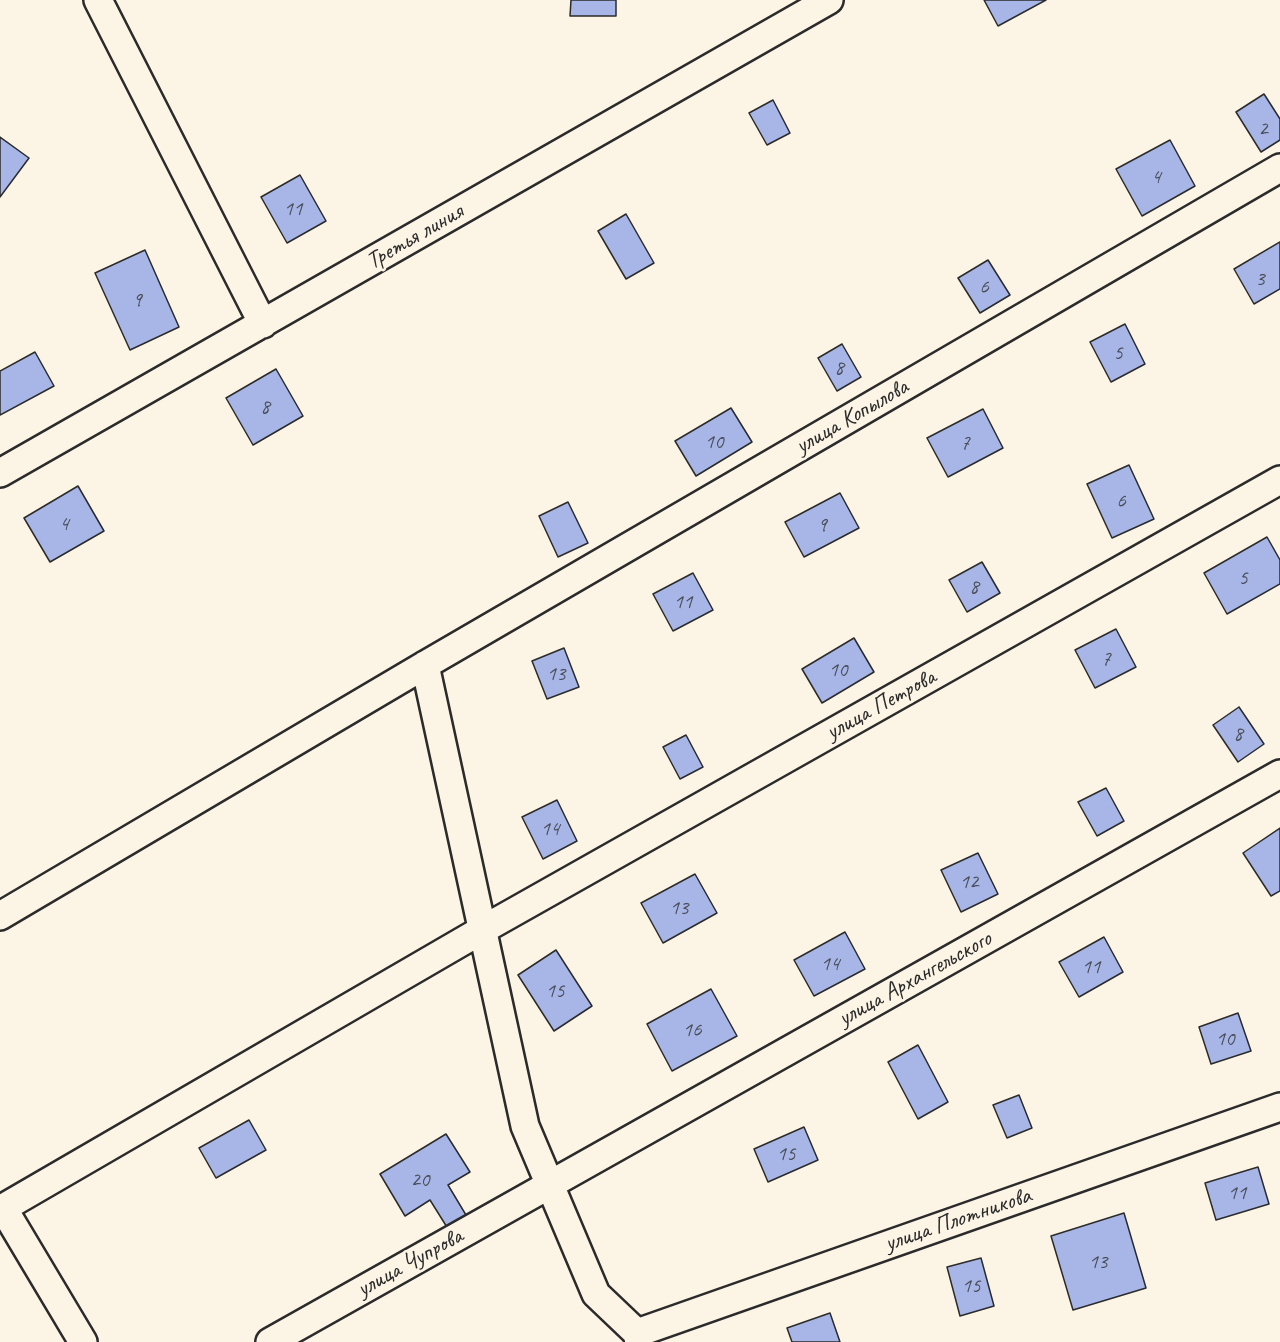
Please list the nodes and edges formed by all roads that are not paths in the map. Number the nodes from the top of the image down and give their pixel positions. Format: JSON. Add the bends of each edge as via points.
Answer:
{"nodes":[{"id":1,"x":98,"y":0,"type":"edge"},
{"id":2,"x":829,"y":0,"type":"edge"},
{"id":3,"x":1280,"y":168,"type":"edge"},
{"id":4,"x":263,"y":324,"type":"junction"},
{"id":5,"x":0,"y":473,"type":"edge"},
{"id":6,"x":1280,"y":480,"type":"edge"},
{"id":7,"x":425,"y":665,"type":"junction"},
{"id":8,"x":1280,"y":774,"type":"edge"},
{"id":9,"x":0,"y":916,"type":"edge"},
{"id":10,"x":482,"y":930,"type":"junction"},
{"id":11,"x":1280,"y":1107,"type":"edge"},
{"id":12,"x":549,"y":1184,"type":"junction"},
{"id":13,"x":2,"y":1206,"type":"edge"},
{"id":14,"x":638,"y":1337,"type":"edge"},
{"id":15,"x":83,"y":1342,"type":"edge"},
{"id":16,"x":270,"y":1342,"type":"edge"}],
"edges":[{"from":1,"to":4,"type":"street"},
{"from":2,"to":4,"type":"street","name":"Третья линия"},
{"from":3,"to":7,"type":"street","name":"улица Копылова"},
{"from":4,"to":5,"type":"street","name":"Третья линия"},
{"from":6,"to":10,"type":"street","name":"улица Петрова"},
{"from":7,"to":9,"type":"street","name":"улица Копылова"},
{"from":7,"to":10,"type":"street"},
{"from":8,"to":12,"type":"street","name":"улица Архангельского"},
{"from":10,"to":12,"type":"street","via":[[525,1126]]},
{"from":10,"to":13,"type":"street","name":"улица Петрова"},
{"from":11,"to":14,"type":"street","name":"улица Плотникова"},
{"from":12,"to":14,"type":"street","via":[[596,1294]]},
{"from":12,"to":16,"type":"street","name":"улица Чупрова"},
{"from":13,"to":15,"type":"street"}]}
